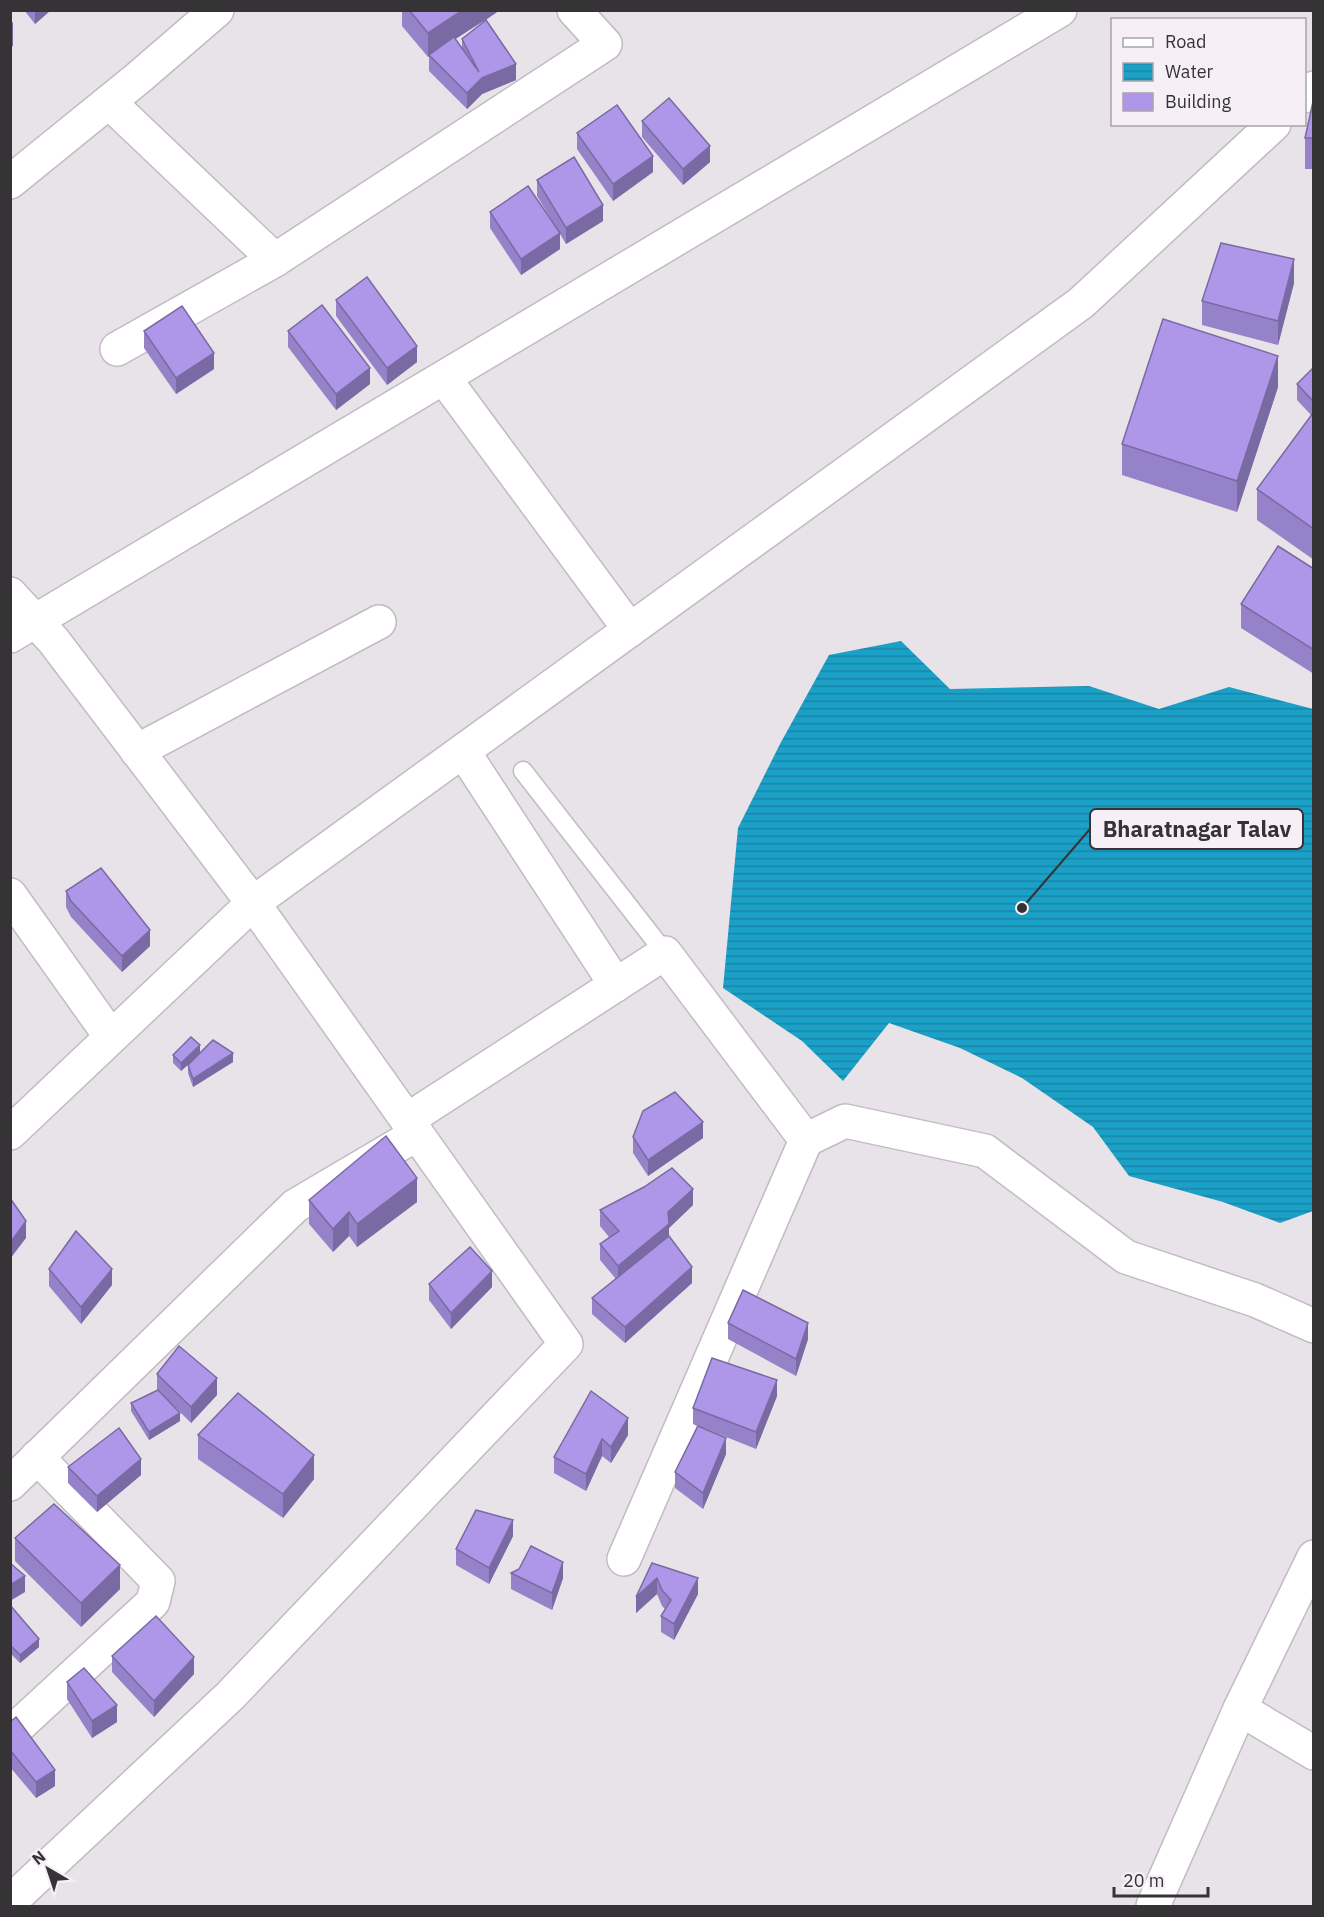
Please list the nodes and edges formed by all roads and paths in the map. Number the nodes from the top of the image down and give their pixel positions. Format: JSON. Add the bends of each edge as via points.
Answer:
{"nodes":[{"id":1,"x":217,"y":10,"type":"edge"},
{"id":2,"x":574,"y":10,"type":"edge"},
{"id":3,"x":1060,"y":10,"type":"edge"},
{"id":4,"x":109,"y":102,"type":"junction"},
{"id":5,"x":1272,"y":126,"type":"edge"},
{"id":6,"x":10,"y":182,"type":"edge"},
{"id":7,"x":275,"y":260,"type":"junction"},
{"id":8,"x":117,"y":349,"type":"dead end"},
{"id":9,"x":444,"y":378,"type":"junction"},
{"id":10,"x":10,"y":594,"type":"edge"},
{"id":11,"x":379,"y":622,"type":"dead end"},
{"id":12,"x":23,"y":629,"type":"edge"},
{"id":13,"x":630,"y":630,"type":"junction"},
{"id":14,"x":137,"y":751,"type":"junction"},
{"id":15,"x":463,"y":751,"type":"junction"},
{"id":16,"x":523,"y":771,"type":"dead end"},
{"id":17,"x":10,"y":895,"type":"edge"},
{"id":18,"x":253,"y":903,"type":"junction"},
{"id":19,"x":665,"y":953,"type":"junction"},
{"id":20,"x":616,"y":985,"type":"junction"},
{"id":21,"x":111,"y":1037,"type":"junction"},
{"id":22,"x":412,"y":1127,"type":"junction"},
{"id":23,"x":10,"y":1133,"type":"edge"},
{"id":24,"x":806,"y":1140,"type":"junction"},
{"id":25,"x":1314,"y":1326,"type":"edge"},
{"id":26,"x":37,"y":1457,"type":"junction"},
{"id":27,"x":10,"y":1484,"type":"edge"},
{"id":28,"x":1314,"y":1557,"type":"edge"},
{"id":29,"x":624,"y":1559,"type":"dead end"},
{"id":30,"x":1240,"y":1709,"type":"junction"},
{"id":31,"x":10,"y":1734,"type":"edge"},
{"id":32,"x":1314,"y":1752,"type":"edge"},
{"id":33,"x":10,"y":1902,"type":"edge"},
{"id":34,"x":1153,"y":1906,"type":"edge"}],
"edges":[{"from":1,"to":4,"type":"street"},
{"from":2,"to":7,"type":"street","via":[[605,44]]},
{"from":3,"to":9,"type":"street"},
{"from":4,"to":6,"type":"street"},
{"from":4,"to":7,"type":"street"},
{"from":5,"to":13,"type":"street","via":[[1081,303]]},
{"from":7,"to":8,"type":"street"},
{"from":9,"to":12,"type":"street"},
{"from":9,"to":13,"type":"street"},
{"from":10,"to":12,"type":"street"},
{"from":11,"to":14,"type":"street"},
{"from":12,"to":14,"type":"street"},
{"from":13,"to":15,"type":"street"},
{"from":14,"to":18,"type":"street"},
{"from":15,"to":18,"type":"street"},
{"from":15,"to":20,"type":"street"},
{"from":16,"to":19,"type":"lane"},
{"from":17,"to":21,"type":"street"},
{"from":18,"to":21,"type":"street"},
{"from":18,"to":22,"type":"street"},
{"from":19,"to":20,"type":"street"},
{"from":19,"to":24,"type":"street"},
{"from":20,"to":22,"type":"street"},
{"from":21,"to":23,"type":"street"},
{"from":22,"to":26,"type":"street","via":[[295,1206]]},
{"from":22,"to":33,"type":"street","via":[[566,1344],[230,1696]]},
{"from":24,"to":25,"type":"street","via":[[845,1121],[986,1151],[1126,1257],[1255,1300]]},
{"from":24,"to":29,"type":"street"},
{"from":26,"to":27,"type":"street"},
{"from":26,"to":31,"type":"street","via":[[158,1581],[153,1602]]},
{"from":28,"to":30,"type":"street"},
{"from":30,"to":32,"type":"street"},
{"from":30,"to":34,"type":"street"}]}
